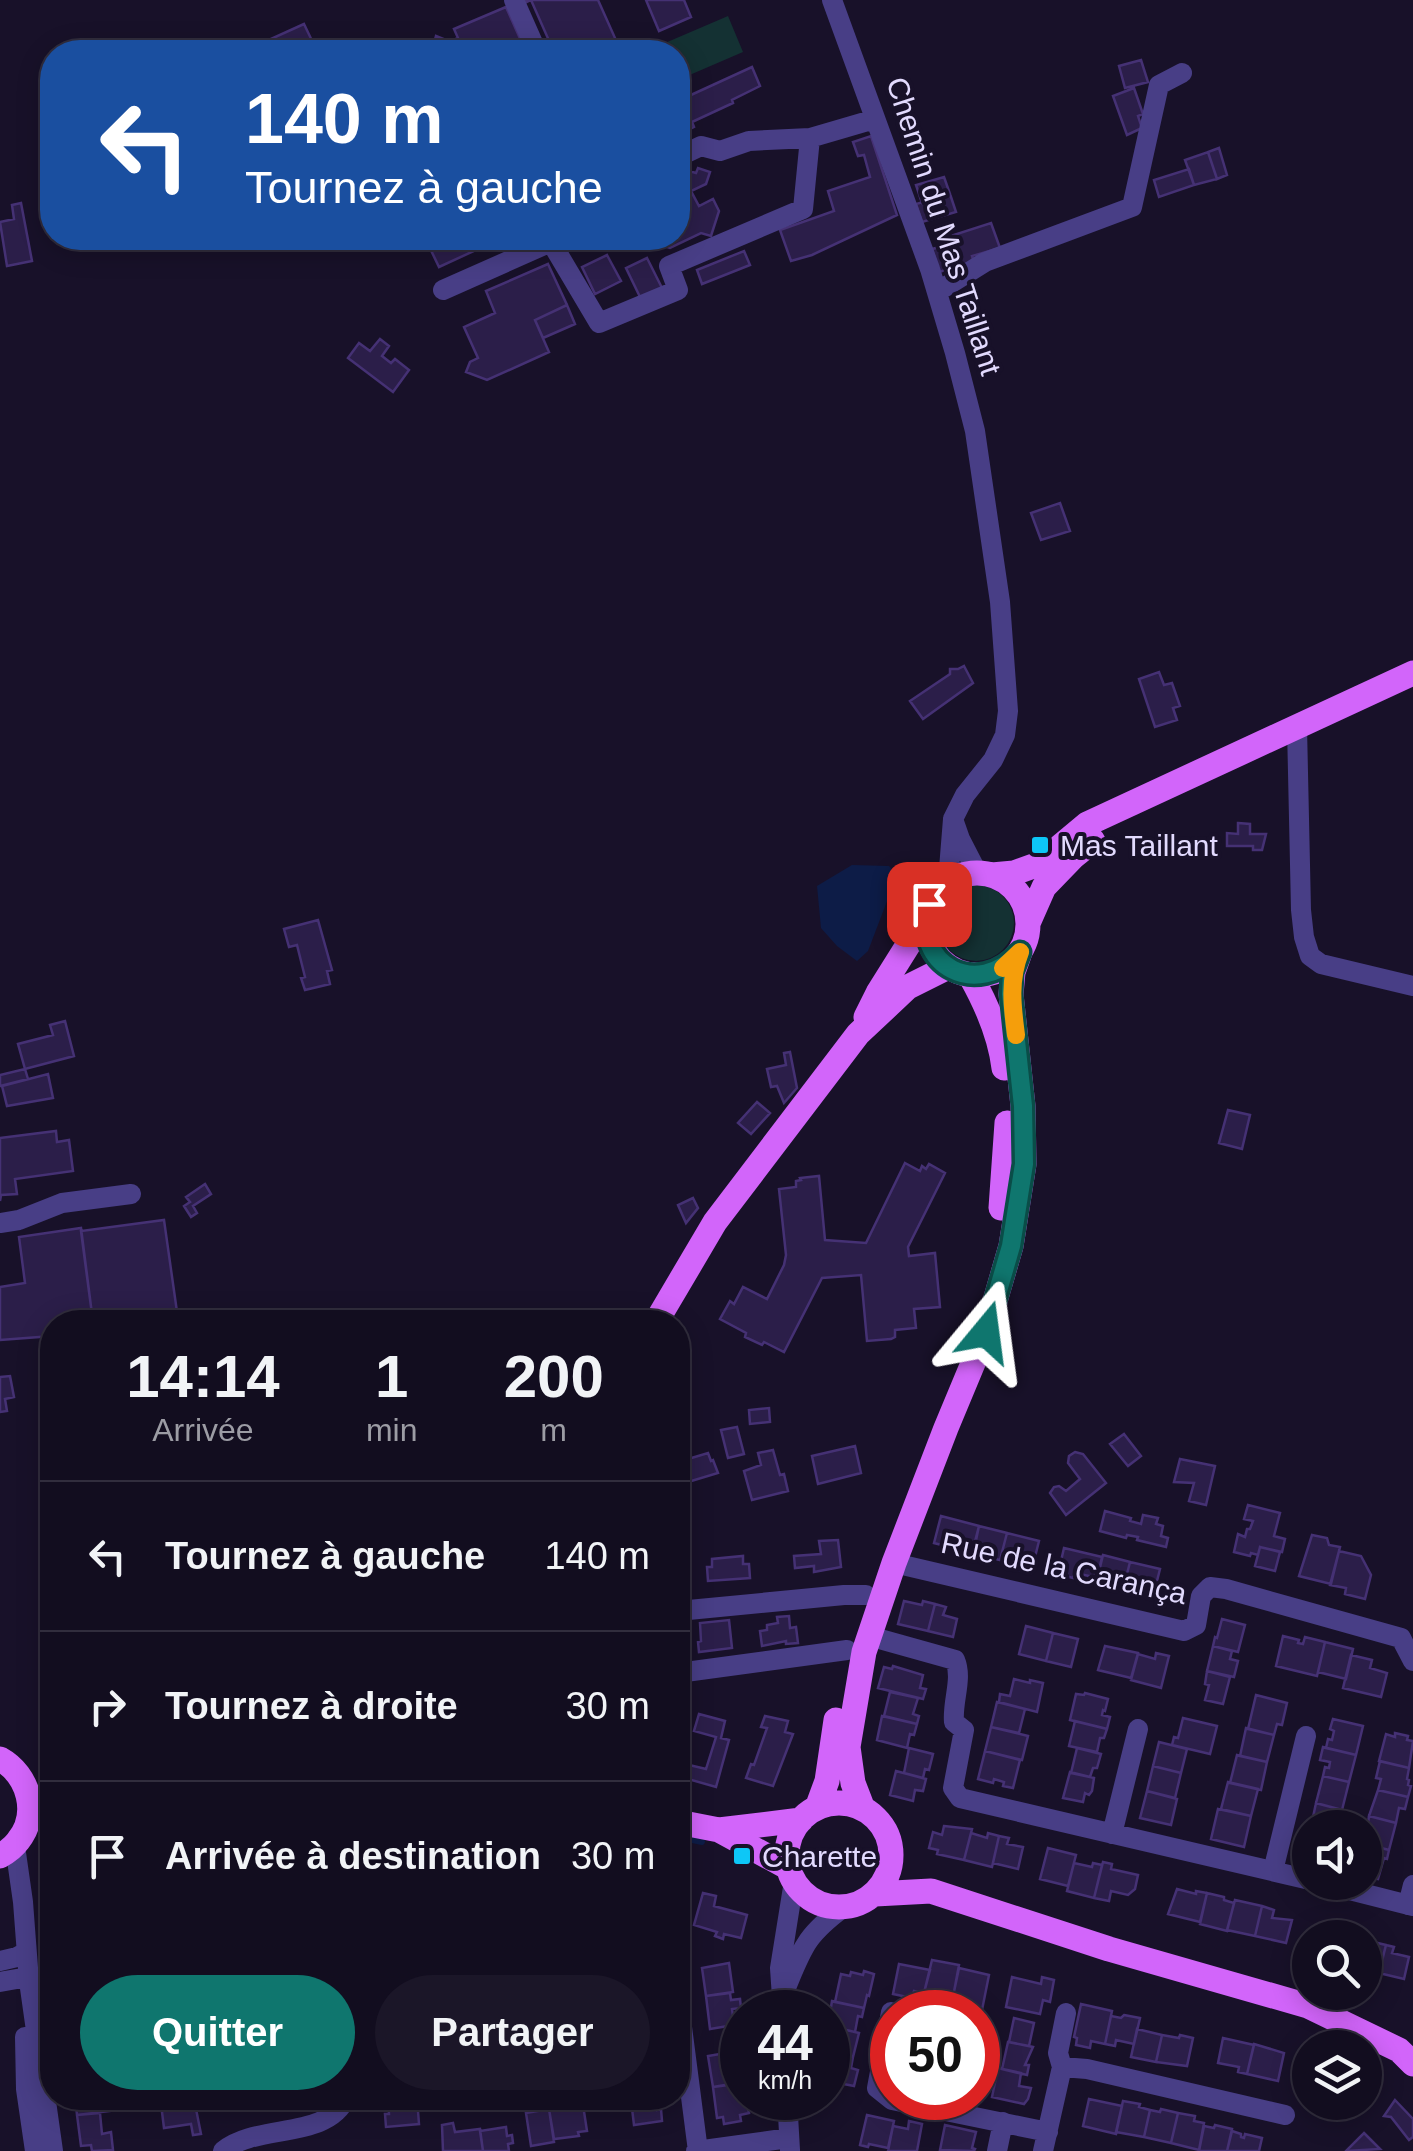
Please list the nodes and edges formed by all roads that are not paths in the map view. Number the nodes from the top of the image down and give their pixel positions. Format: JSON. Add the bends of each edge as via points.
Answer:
{"nodes":[{"id":1,"x":514,"y":0,"type":"edge"},
{"id":2,"x":832,"y":0,"type":"edge"},
{"id":3,"x":532,"y":40,"type":"edge"},
{"id":4,"x":1182,"y":73,"type":"dead end"},
{"id":5,"x":875,"y":119,"type":"junction"},
{"id":6,"x":810,"y":138,"type":"junction"},
{"id":7,"x":690,"y":151,"type":"edge"},
{"id":8,"x":530,"y":250,"type":"edge"},
{"id":9,"x":558,"y":250,"type":"edge"},
{"id":10,"x":443,"y":290,"type":"dead end"},
{"id":11,"x":937,"y":292,"type":"junction"},
{"id":12,"x":1413,"y":673,"type":"edge"},
{"id":13,"x":1297,"y":727,"type":"junction"},
{"id":14,"x":1170,"y":784,"type":"junction"},
{"id":15,"x":953,"y":819,"type":"junction"},
{"id":16,"x":984,"y":874,"type":"junction"},
{"id":17,"x":948,"y":882,"type":"junction"},
{"id":18,"x":925,"y":918,"type":"junction"},
{"id":19,"x":1028,"y":921,"type":"junction"},
{"id":20,"x":1020,"y":952,"type":"junction"},
{"id":21,"x":959,"y":971,"type":"junction"},
{"id":22,"x":1413,"y":986,"type":"edge"},
{"id":23,"x":858,"y":1034,"type":"junction"},
{"id":24,"x":131,"y":1194,"type":"dead end"},
{"id":25,"x":0,"y":1223,"type":"edge"},
{"id":26,"x":663,"y":1310,"type":"edge"},
{"id":27,"x":894,"y":1563,"type":"junction"},
{"id":28,"x":866,"y":1595,"type":"junction"},
{"id":29,"x":690,"y":1611,"type":"edge"},
{"id":30,"x":858,"y":1643,"type":"junction"},
{"id":31,"x":1413,"y":1660,"type":"edge"},
{"id":32,"x":690,"y":1672,"type":"edge"},
{"id":33,"x":1138,"y":1730,"type":"dead end"},
{"id":34,"x":1306,"y":1736,"type":"dead end"},
{"id":35,"x":7,"y":1762,"type":"edge"},
{"id":36,"x":40,"y":1788,"type":"edge"},
{"id":37,"x":863,"y":1809,"type":"junction"},
{"id":38,"x":809,"y":1814,"type":"junction"},
{"id":39,"x":40,"y":1820,"type":"edge"},
{"id":40,"x":690,"y":1824,"type":"edge"},
{"id":41,"x":718,"y":1830,"type":"junction"},
{"id":42,"x":1112,"y":1834,"type":"junction"},
{"id":43,"x":13,"y":1844,"type":"edge"},
{"id":44,"x":892,"y":1850,"type":"junction"},
{"id":45,"x":1274,"y":1871,"type":"junction"},
{"id":46,"x":791,"y":1874,"type":"junction"},
{"id":47,"x":1292,"y":1876,"type":"edge"},
{"id":48,"x":0,"y":1882,"type":"edge"},
{"id":49,"x":932,"y":1891,"type":"junction"},
{"id":50,"x":875,"y":1894,"type":"junction"},
{"id":51,"x":1382,"y":1894,"type":"edge"},
{"id":52,"x":1411,"y":1899,"type":"edge"},
{"id":53,"x":23,"y":1902,"type":"junction"},
{"id":54,"x":844,"y":1907,"type":"junction"},
{"id":55,"x":26,"y":1952,"type":"junction"},
{"id":56,"x":0,"y":1960,"type":"edge"},
{"id":57,"x":29,"y":1979,"type":"junction"},
{"id":58,"x":0,"y":1982,"type":"edge"},
{"id":59,"x":781,"y":1990,"type":"edge"},
{"id":60,"x":787,"y":1990,"type":"edge"},
{"id":61,"x":1066,"y":2013,"type":"dead end"},
{"id":62,"x":40,"y":2057,"type":"edge"},
{"id":63,"x":1413,"y":2064,"type":"edge"},
{"id":64,"x":1062,"y":2067,"type":"junction"},
{"id":65,"x":690,"y":2093,"type":"edge"},
{"id":66,"x":47,"y":2110,"type":"edge"},
{"id":67,"x":339,"y":2110,"type":"edge"},
{"id":68,"x":1285,"y":2115,"type":"dead end"},
{"id":69,"x":995,"y":2120,"type":"edge"},
{"id":70,"x":1004,"y":2122,"type":"junction"},
{"id":71,"x":1046,"y":2141,"type":"edge"},
{"id":72,"x":790,"y":2144,"type":"edge"},
{"id":73,"x":35,"y":2151,"type":"edge"},
{"id":74,"x":53,"y":2151,"type":"edge"},
{"id":75,"x":223,"y":2151,"type":"edge"},
{"id":76,"x":697,"y":2151,"type":"edge"},
{"id":77,"x":998,"y":2151,"type":"edge"}],
"edges":[{"from":1,"to":3,"type":"street"},
{"from":2,"to":5,"type":"street","name":"Chemin du Mas Taillant"},
{"from":4,"to":11,"type":"street","via":[[1158,85],[1132,207],[985,262]]},
{"from":5,"to":6,"type":"street"},
{"from":5,"to":11,"type":"street","name":"Chemin du Mas Taillant"},
{"from":6,"to":7,"type":"street"},
{"from":6,"to":9,"type":"street","via":[[803,209],[669,266],[678,290],[600,323]]},
{"from":8,"to":10,"type":"street"},
{"from":11,"to":15,"type":"street","name":"Chemin du Mas Taillant","via":[[975,432],[1008,711],[993,760]]},
{"from":12,"to":13,"type":"main road"},
{"from":13,"to":14,"type":"main road"},
{"from":13,"to":22,"type":"street","via":[[1301,910],[1310,956]]},
{"from":14,"to":16,"type":"main road","via":[[1086,824],[1039,864]]},
{"from":14,"to":19,"type":"main road","via":[[1073,857],[1044,887]]},
{"from":15,"to":16,"type":"street"},
{"from":15,"to":17,"type":"street"},
{"from":16,"to":17,"type":"main road"},
{"from":16,"to":19,"type":"main road","via":[[1018,892]]},
{"from":17,"to":18,"type":"main road"},
{"from":18,"to":21,"type":"main road","via":[[937,958]]},
{"from":18,"to":23,"type":"main road"},
{"from":19,"to":20,"type":"main road"},
{"from":20,"to":21,"type":"main road","via":[[984,976]]},
{"from":20,"to":27,"type":"main road","via":[[1011,994],[1024,1164],[1011,1246],[986,1332]]},
{"from":21,"to":23,"type":"main road","via":[[908,987]]},
{"from":21,"to":28,"type":"main road","via":[[982,998],[1002,1050],[1007,1096],[1001,1211],[974,1316]]},
{"from":23,"to":26,"type":"main road","via":[[716,1222]]},
{"from":24,"to":25,"type":"street","via":[[62,1202]]},
{"from":27,"to":30,"type":"main road"},
{"from":27,"to":31,"type":"street","name":"Rue de la Carança","via":[[1184,1631],[1196,1625],[1201,1596],[1210,1587],[1226,1589],[1402,1638]]},
{"from":28,"to":29,"type":"street"},
{"from":28,"to":30,"type":"main road"},
{"from":30,"to":32,"type":"street"},
{"from":30,"to":37,"type":"main road","via":[[864,1652],[848,1748]]},
{"from":30,"to":38,"type":"main road","via":[[827,1781]]},
{"from":30,"to":42,"type":"street","via":[[956,1660],[952,1708],[964,1730],[953,1788],[960,1798]]},
{"from":33,"to":42,"type":"street"},
{"from":34,"to":45,"type":"street"},
{"from":35,"to":36,"type":"main road"},
{"from":35,"to":43,"type":"main road","via":[[28,1793],[30,1812]]},
{"from":37,"to":38,"type":"main road","via":[[832,1804]]},
{"from":37,"to":44,"type":"main road","via":[[887,1833]]},
{"from":38,"to":41,"type":"main road"},
{"from":38,"to":46,"type":"main road","via":[[792,1834]]},
{"from":39,"to":43,"type":"main road"},
{"from":40,"to":41,"type":"main road"},
{"from":41,"to":46,"type":"main road"},
{"from":42,"to":45,"type":"street"},
{"from":43,"to":53,"type":"street"},
{"from":44,"to":49,"type":"main road"},
{"from":44,"to":50,"type":"main road"},
{"from":45,"to":47,"type":"street"},
{"from":46,"to":54,"type":"main road","via":[[815,1902]]},
{"from":46,"to":59,"type":"street"},
{"from":48,"to":53,"type":"street"},
{"from":49,"to":50,"type":"main road"},
{"from":49,"to":63,"type":"main road","via":[[1308,2006],[1400,2050]]},
{"from":50,"to":54,"type":"main road"},
{"from":51,"to":52,"type":"street"},
{"from":53,"to":55,"type":"street"},
{"from":54,"to":60,"type":"street","via":[[799,1954]]},
{"from":55,"to":56,"type":"street"},
{"from":55,"to":57,"type":"street"},
{"from":57,"to":58,"type":"street"},
{"from":57,"to":62,"type":"street"},
{"from":61,"to":64,"type":"street","via":[[1058,2053]]},
{"from":62,"to":73,"type":"street","via":[[26,2088]]},
{"from":64,"to":68,"type":"street"},
{"from":64,"to":71,"type":"street"},
{"from":65,"to":76,"type":"street"},
{"from":66,"to":74,"type":"street"},
{"from":67,"to":75,"type":"street","via":[[316,2124],[242,2138]]},
{"from":69,"to":70,"type":"street"},
{"from":70,"to":71,"type":"street"},
{"from":70,"to":77,"type":"street"},
{"from":72,"to":76,"type":"street"}]}
